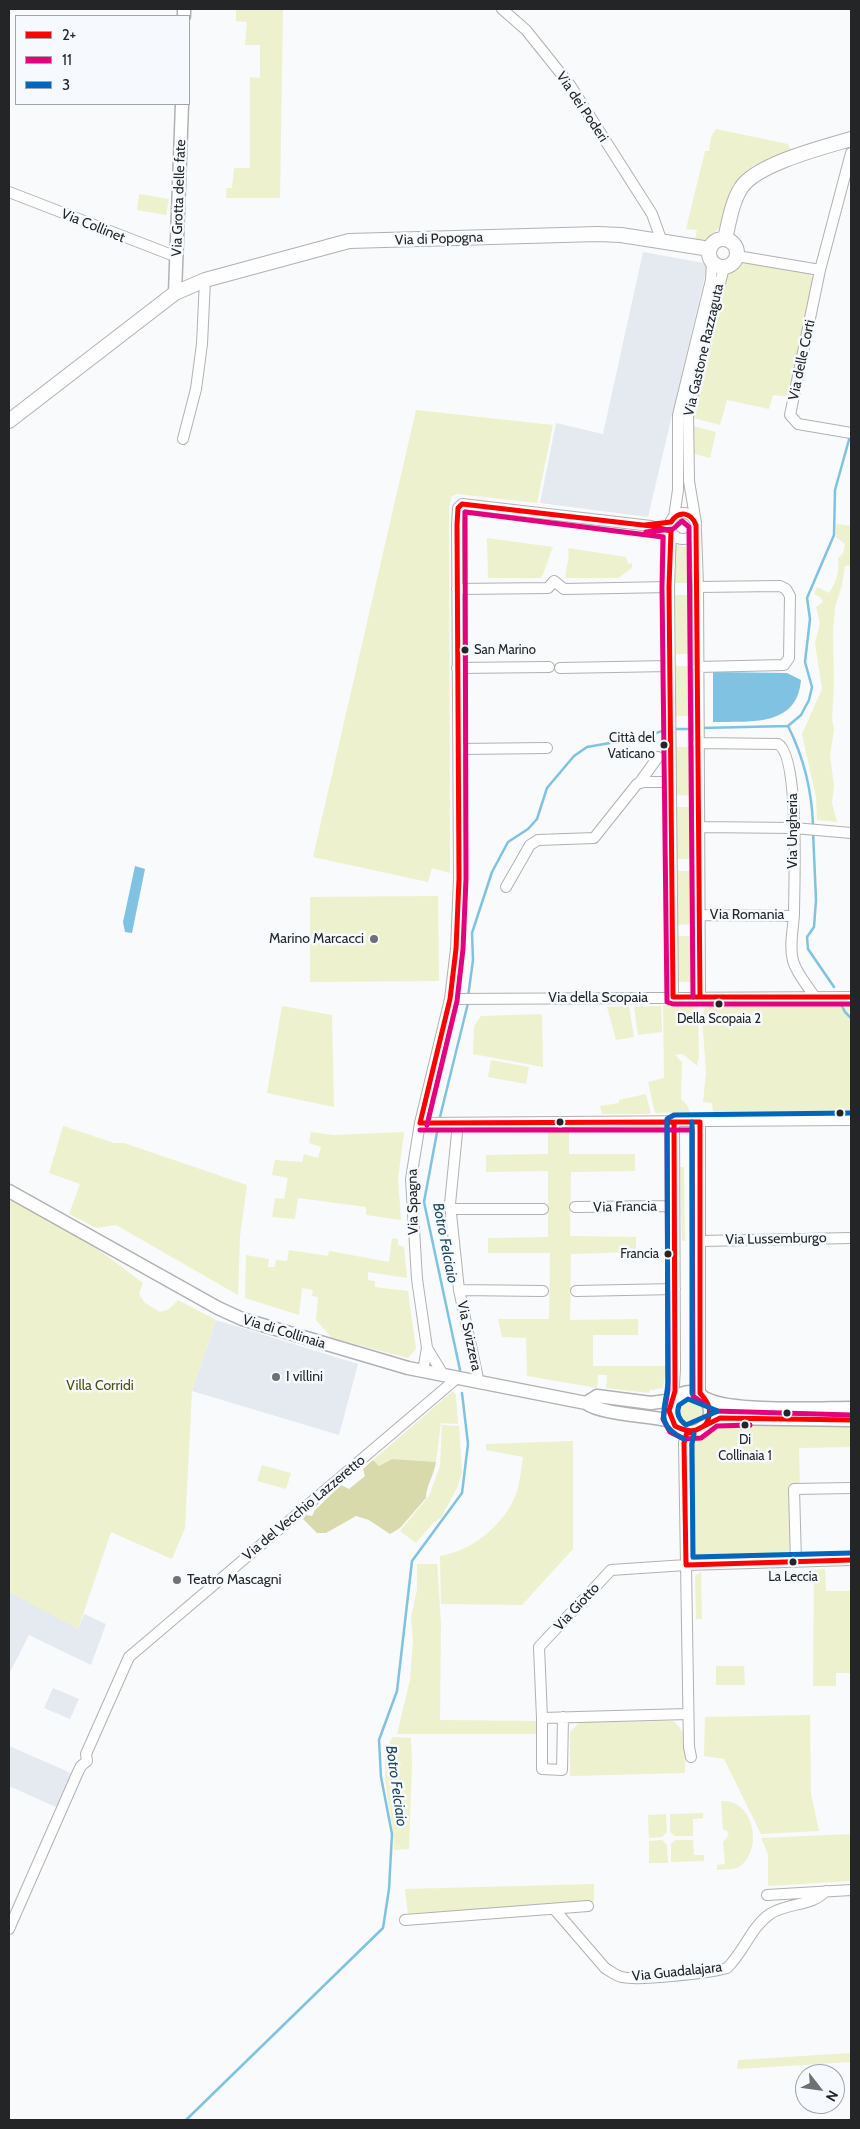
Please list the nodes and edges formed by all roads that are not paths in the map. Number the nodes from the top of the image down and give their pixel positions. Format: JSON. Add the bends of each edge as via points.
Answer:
{"nodes":[{"id":1,"x":502,"y":9,"type":"edge"},
{"id":2,"x":182,"y":105,"type":"edge"},
{"id":3,"x":851,"y":139,"type":"edge"},
{"id":4,"x":851,"y":153,"type":"edge"},
{"id":5,"x":9,"y":192,"type":"edge"},
{"id":6,"x":652,"y":214,"type":"junction"},
{"id":7,"x":645,"y":238,"type":"junction"},
{"id":8,"x":725,"y":239,"type":"junction"},
{"id":9,"x":662,"y":242,"type":"junction"},
{"id":10,"x":737,"y":256,"type":"junction"},
{"id":11,"x":177,"y":257,"type":"junction"},
{"id":12,"x":716,"y":259,"type":"junction"},
{"id":13,"x":820,"y":270,"type":"junction"},
{"id":14,"x":205,"y":280,"type":"junction"},
{"id":15,"x":175,"y":293,"type":"junction"},
{"id":16,"x":9,"y":421,"type":"edge"},
{"id":17,"x":847,"y":432,"type":"edge"},
{"id":18,"x":182,"y":439,"type":"dead end"},
{"id":19,"x":672,"y":523,"type":"junction"},
{"id":20,"x":696,"y":527,"type":"junction"},
{"id":21,"x":669,"y":587,"type":"junction"},
{"id":22,"x":698,"y":587,"type":"junction"},
{"id":23,"x":457,"y":590,"type":"junction"},
{"id":24,"x":669,"y":666,"type":"junction"},
{"id":25,"x":549,"y":667,"type":"dead end"},
{"id":26,"x":698,"y":667,"type":"junction"},
{"id":27,"x":457,"y":668,"type":"junction"},
{"id":28,"x":560,"y":668,"type":"dead end"},
{"id":29,"x":698,"y":733,"type":"junction"},
{"id":30,"x":547,"y":748,"type":"dead end"},
{"id":31,"x":458,"y":749,"type":"junction"},
{"id":32,"x":658,"y":757,"type":"dead end"},
{"id":33,"x":640,"y":782,"type":"junction"},
{"id":34,"x":671,"y":782,"type":"junction"},
{"id":35,"x":700,"y":827,"type":"junction"},
{"id":36,"x":797,"y":828,"type":"junction"},
{"id":37,"x":851,"y":833,"type":"edge"},
{"id":38,"x":506,"y":887,"type":"dead end"},
{"id":39,"x":700,"y":915,"type":"junction"},
{"id":40,"x":794,"y":916,"type":"junction"},
{"id":41,"x":814,"y":996,"type":"junction"},
{"id":42,"x":673,"y":997,"type":"junction"},
{"id":43,"x":700,"y":997,"type":"junction"},
{"id":44,"x":851,"y":997,"type":"edge"},
{"id":45,"x":450,"y":999,"type":"junction"},
{"id":46,"x":851,"y":1120,"type":"edge"},
{"id":47,"x":674,"y":1122,"type":"junction"},
{"id":48,"x":700,"y":1122,"type":"junction"},
{"id":49,"x":420,"y":1123,"type":"junction"},
{"id":50,"x":456,"y":1123,"type":"junction"},
{"id":51,"x":9,"y":1191,"type":"edge"},
{"id":52,"x":674,"y":1206,"type":"junction"},
{"id":53,"x":575,"y":1207,"type":"dead end"},
{"id":54,"x":543,"y":1209,"type":"dead end"},
{"id":55,"x":451,"y":1210,"type":"junction"},
{"id":56,"x":851,"y":1238,"type":"edge"},
{"id":57,"x":702,"y":1240,"type":"junction"},
{"id":58,"x":675,"y":1289,"type":"junction"},
{"id":59,"x":459,"y":1290,"type":"junction"},
{"id":60,"x":543,"y":1291,"type":"dead end"},
{"id":61,"x":576,"y":1291,"type":"dead end"},
{"id":62,"x":426,"y":1348,"type":"junction"},
{"id":63,"x":423,"y":1371,"type":"junction"},
{"id":64,"x":450,"y":1378,"type":"junction"},
{"id":65,"x":479,"y":1383,"type":"junction"},
{"id":66,"x":703,"y":1396,"type":"junction"},
{"id":67,"x":673,"y":1400,"type":"junction"},
{"id":68,"x":586,"y":1403,"type":"junction"},
{"id":69,"x":851,"y":1408,"type":"edge"},
{"id":70,"x":851,"y":1420,"type":"edge"},
{"id":71,"x":671,"y":1421,"type":"junction"},
{"id":72,"x":707,"y":1423,"type":"junction"},
{"id":73,"x":687,"y":1432,"type":"junction"},
{"id":74,"x":851,"y":1488,"type":"edge"},
{"id":75,"x":851,"y":1560,"type":"edge"},
{"id":76,"x":796,"y":1562,"type":"junction"},
{"id":77,"x":686,"y":1565,"type":"junction"},
{"id":78,"x":688,"y":1714,"type":"junction"},
{"id":79,"x":563,"y":1717,"type":"junction"},
{"id":80,"x":542,"y":1718,"type":"junction"},
{"id":81,"x":691,"y":1757,"type":"dead end"},
{"id":82,"x":851,"y":1890,"type":"edge"},
{"id":83,"x":826,"y":1891,"type":"junction"},
{"id":84,"x":768,"y":1896,"type":"dead end"},
{"id":85,"x":588,"y":1906,"type":"dead end"},
{"id":86,"x":555,"y":1910,"type":"junction"},
{"id":87,"x":405,"y":1920,"type":"dead end"},
{"id":88,"x":9,"y":1928,"type":"edge"}],
"edges":[{"from":1,"to":6,"type":"street","name":"Via dei Poderi","via":[[526,30],[570,85]]},
{"from":2,"to":11,"type":"street","name":"Via Grotta delle fate"},
{"from":3,"to":8,"type":"main road","via":[[768,166],[750,178],[736,198]]},
{"from":4,"to":13,"type":"street"},
{"from":5,"to":11,"type":"street","name":"Via Collinet"},
{"from":6,"to":7,"type":"street","via":[[650,231]]},
{"from":6,"to":9,"type":"street","name":"Via dei Poderi"},
{"from":7,"to":9,"type":"main road","name":"Via di Popogna"},
{"from":7,"to":14,"type":"main road","name":"Via di Popogna","via":[[598,234],[350,241]]},
{"from":8,"to":10,"type":"main road","via":[[735,245]]},
{"from":8,"to":12,"type":"main road","via":[[715,241]]},
{"from":9,"to":12,"type":"main road","name":"Via di Popogna"},
{"from":10,"to":12,"type":"main road","via":[[732,264]]},
{"from":10,"to":13,"type":"street"},
{"from":11,"to":15,"type":"street","name":"Via Grotta delle fate"},
{"from":12,"to":19,"type":"street","name":"Via Gastone Razzaguta","via":[[678,415],[678,490]]},
{"from":12,"to":20,"type":"street","name":"Via Gastone Razzaguta","via":[[688,414],[689,481]]},
{"from":13,"to":17,"type":"street","name":"Via delle Corti","via":[[790,415],[798,424]]},
{"from":14,"to":15,"type":"main road","name":"Via di Popogna"},
{"from":14,"to":18,"type":"street","via":[[196,389]]},
{"from":15,"to":16,"type":"main road","name":"Via di Popogna"},
{"from":19,"to":20,"type":"street","via":[[681,513],[687,514],[692,516]]},
{"from":19,"to":20,"type":"street","via":[[676,538],[684,540],[692,537]]},
{"from":19,"to":21,"type":"street","name":"Via Gastone Razzaguta"},
{"from":19,"to":23,"type":"street","name":"Via Spagna","via":[[651,526],[462,504],[458,508]]},
{"from":20,"to":22,"type":"street","name":"Via Gastone Razzaguta"},
{"from":21,"to":23,"type":"street","via":[[564,589],[554,581],[548,588]]},
{"from":21,"to":24,"type":"street","name":"Via Gastone Razzaguta"},
{"from":22,"to":26,"type":"street","name":"Via Gastone Razzaguta"},
{"from":22,"to":26,"type":"street","via":[[780,586],[790,596],[789,658],[784,666]]},
{"from":23,"to":27,"type":"street","name":"Via Spagna"},
{"from":24,"to":28,"type":"street"},
{"from":24,"to":34,"type":"street","name":"Via Gastone Razzaguta"},
{"from":25,"to":27,"type":"street"},
{"from":26,"to":29,"type":"street","name":"Via Gastone Razzaguta"},
{"from":27,"to":31,"type":"street","name":"Via Spagna"},
{"from":29,"to":35,"type":"street","name":"Via Gastone Razzaguta"},
{"from":29,"to":36,"type":"street","name":"Via Ungheria","via":[[782,746],[792,782]]},
{"from":30,"to":31,"type":"street"},
{"from":31,"to":45,"type":"street","name":"Via Spagna","via":[[459,890]]},
{"from":32,"to":33,"type":"street"},
{"from":33,"to":34,"type":"street"},
{"from":33,"to":38,"type":"street","via":[[594,838],[545,838],[530,845]]},
{"from":34,"to":42,"type":"street","name":"Via Gastone Razzaguta"},
{"from":35,"to":36,"type":"street"},
{"from":35,"to":39,"type":"street","name":"Via Gastone Razzaguta"},
{"from":36,"to":37,"type":"street"},
{"from":36,"to":40,"type":"street","name":"Via Ungheria"},
{"from":39,"to":40,"type":"street","name":"Via Romania"},
{"from":39,"to":43,"type":"street","name":"Via Gastone Razzaguta"},
{"from":40,"to":41,"type":"street","name":"Via Ungheria","via":[[791,938],[793,961]]},
{"from":41,"to":43,"type":"street","name":"Via della Scopaia"},
{"from":41,"to":44,"type":"street","name":"Via della Scopaia"},
{"from":42,"to":43,"type":"street","name":"Via della Scopaia"},
{"from":42,"to":45,"type":"street","name":"Via della Scopaia"},
{"from":45,"to":49,"type":"street","name":"Via Spagna"},
{"from":46,"to":48,"type":"street"},
{"from":47,"to":48,"type":"street"},
{"from":47,"to":50,"type":"street"},
{"from":47,"to":52,"type":"street","name":"Via Francia"},
{"from":48,"to":57,"type":"street"},
{"from":49,"to":50,"type":"street"},
{"from":49,"to":62,"type":"street","name":"Via Spagna","via":[[411,1179],[417,1279]]},
{"from":50,"to":55,"type":"street","name":"Via Svizzera"},
{"from":51,"to":63,"type":"street","name":"Via di Collinaia","via":[[234,1316]]},
{"from":52,"to":53,"type":"street","name":"Via Francia"},
{"from":52,"to":58,"type":"street","name":"Via Francia"},
{"from":54,"to":55,"type":"street"},
{"from":55,"to":59,"type":"street","name":"Via Svizzera"},
{"from":56,"to":57,"type":"street","name":"Via Lussemburgo"},
{"from":57,"to":66,"type":"street"},
{"from":58,"to":61,"type":"street"},
{"from":58,"to":67,"type":"street","name":"Via Francia"},
{"from":59,"to":60,"type":"street","name":"Via Svizzera"},
{"from":59,"to":65,"type":"street","name":"Via Svizzera"},
{"from":62,"to":63,"type":"street","name":"Via Spagna"},
{"from":62,"to":64,"type":"street","name":"Via Spagna"},
{"from":63,"to":64,"type":"street","name":"Via di Collinaia"},
{"from":64,"to":65,"type":"street","name":"Via di Collinaia"},
{"from":64,"to":88,"type":"street","name":"Via del Vecchio Lazzeretto","via":[[129,1656],[86,1754],[88,1761],[78,1772]]},
{"from":65,"to":68,"type":"street","name":"Via di Collinaia"},
{"from":66,"to":67,"type":"street","via":[[688,1392]]},
{"from":66,"to":69,"type":"street","via":[[715,1404],[752,1407]]},
{"from":66,"to":72,"type":"street","via":[[711,1410]]},
{"from":67,"to":68,"type":"street","name":"Via di Collinaia","via":[[651,1403],[597,1396]]},
{"from":67,"to":71,"type":"street","via":[[669,1411]]},
{"from":68,"to":71,"type":"street","name":"Via di Collinaia","via":[[594,1409]]},
{"from":70,"to":72,"type":"street","via":[[720,1418]]},
{"from":71,"to":73,"type":"street"},
{"from":72,"to":73,"type":"street","via":[[698,1431]]},
{"from":73,"to":77,"type":"street","via":[[684,1443]]},
{"from":74,"to":76,"type":"street","via":[[794,1489]]},
{"from":75,"to":76,"type":"street","name":"Via Giotto"},
{"from":76,"to":77,"type":"street","name":"Via Giotto"},
{"from":77,"to":78,"type":"street"},
{"from":77,"to":80,"type":"street","name":"Via Giotto","via":[[611,1570],[540,1647]]},
{"from":78,"to":79,"type":"street"},
{"from":78,"to":81,"type":"street"},
{"from":79,"to":80,"type":"street"},
{"from":79,"to":80,"type":"street","name":"Via Giotto","via":[[562,1770],[542,1769]]},
{"from":82,"to":83,"type":"street","name":"Via Guadalajara"},
{"from":83,"to":84,"type":"street","name":"Via Guadalajara"},
{"from":83,"to":86,"type":"street","name":"Via Guadalajara","via":[[819,1899],[781,1908],[768,1916],[727,1968],[658,1976],[622,1977],[614,1974],[605,1968]]},
{"from":85,"to":86,"type":"street"},
{"from":86,"to":87,"type":"street"}]}
